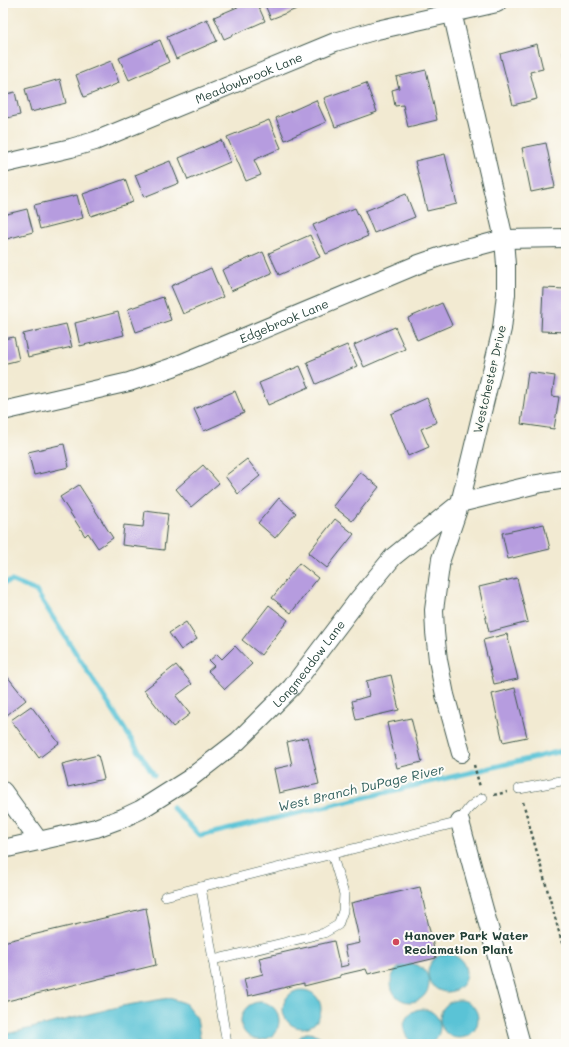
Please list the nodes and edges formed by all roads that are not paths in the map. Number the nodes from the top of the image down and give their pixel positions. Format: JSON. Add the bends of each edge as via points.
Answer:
{"nodes":[{"id":1,"x":497,"y":3,"type":"edge"},
{"id":2,"x":451,"y":8,"type":"edge"},
{"id":3,"x":3,"y":164,"type":"edge"},
{"id":4,"x":566,"y":238,"type":"edge"},
{"id":5,"x":504,"y":239,"type":"junction"},
{"id":6,"x":3,"y":411,"type":"edge"},
{"id":7,"x":566,"y":479,"type":"edge"},
{"id":8,"x":460,"y":503,"type":"junction"},
{"id":9,"x":467,"y":757,"type":"road end"},
{"id":10,"x":566,"y":780,"type":"edge"},
{"id":11,"x":519,"y":790,"type":"road end"},
{"id":12,"x":3,"y":791,"type":"edge"},
{"id":13,"x":483,"y":798,"type":"road end"},
{"id":14,"x":460,"y":822,"type":"junction"},
{"id":15,"x":39,"y":841,"type":"junction"},
{"id":16,"x":3,"y":849,"type":"edge"},
{"id":17,"x":332,"y":854,"type":"junction"},
{"id":18,"x":201,"y":887,"type":"junction"},
{"id":19,"x":165,"y":896,"type":"dead end"},
{"id":20,"x":213,"y":960,"type":"junction"},
{"id":21,"x":228,"y":1044,"type":"edge"},
{"id":22,"x":521,"y":1044,"type":"edge"}],
"edges":[{"from":1,"to":2,"type":"street","name":"Meadowbrook Lane"},
{"from":2,"to":3,"type":"street","name":"Meadowbrook Lane","via":[[335,42],[95,141]]},
{"from":2,"to":5,"type":"street","name":"Westchester Drive"},
{"from":4,"to":5,"type":"street","name":"Edgebrook Lane"},
{"from":5,"to":6,"type":"street","name":"Edgebrook Lane","via":[[419,264],[173,367],[128,382]]},
{"from":5,"to":8,"type":"street","name":"Westchester Drive","via":[[506,294],[502,329]]},
{"from":7,"to":8,"type":"street","name":"Longmeadow Lane"},
{"from":8,"to":9,"type":"street","name":"Westchester Drive","via":[[441,559],[434,610],[438,660],[445,695]]},
{"from":8,"to":15,"type":"street","name":"Longmeadow Lane","via":[[393,557],[292,687],[238,741],[189,779],[140,810],[96,828]]},
{"from":10,"to":11,"type":"lane"},
{"from":12,"to":15,"type":"street"},
{"from":13,"to":14,"type":"lane","via":[[473,803]]},
{"from":14,"to":17,"type":"lane"},
{"from":14,"to":22,"type":"street"},
{"from":15,"to":16,"type":"street","name":"Longmeadow Lane"},
{"from":17,"to":18,"type":"lane"},
{"from":17,"to":20,"type":"lane","via":[[344,894],[343,911],[338,925],[324,933]]},
{"from":18,"to":19,"type":"lane"},
{"from":18,"to":20,"type":"lane"},
{"from":20,"to":21,"type":"lane"}]}
